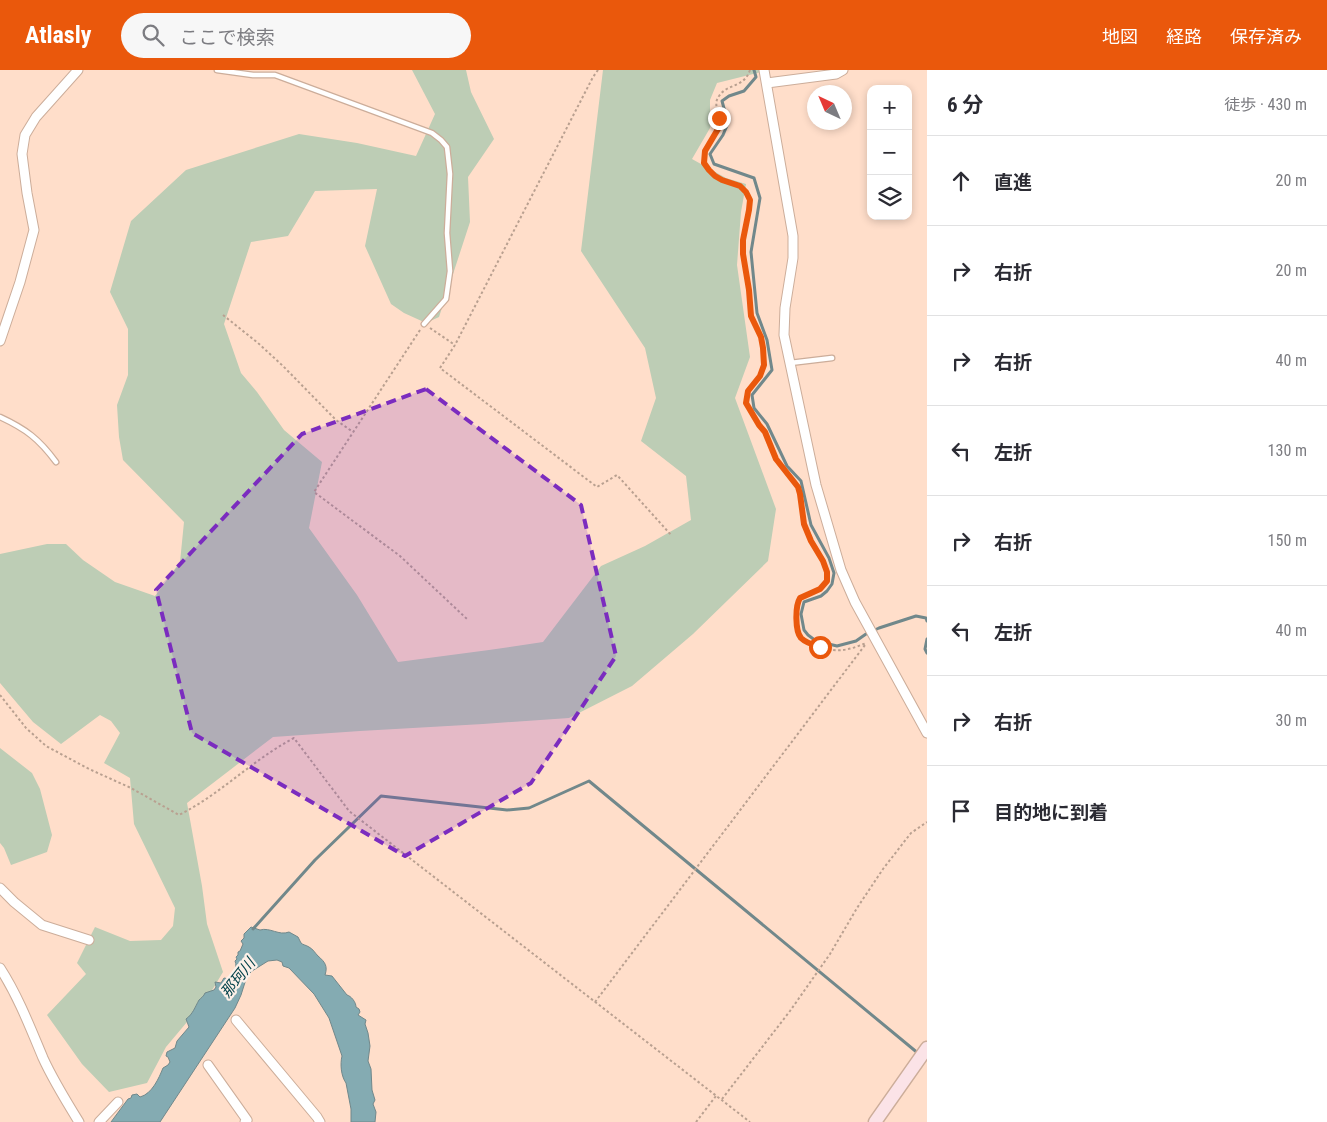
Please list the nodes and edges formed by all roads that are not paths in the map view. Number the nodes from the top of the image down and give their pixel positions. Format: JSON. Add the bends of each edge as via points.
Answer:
{"nodes":[{"id":1,"x":78,"y":70,"type":"edge"},
{"id":2,"x":217,"y":70,"type":"edge"},
{"id":3,"x":764,"y":70,"type":"edge"},
{"id":4,"x":843,"y":70,"type":"edge"},
{"id":5,"x":766,"y":82,"type":"junction"},
{"id":6,"x":424,"y":324,"type":"road end"},
{"id":7,"x":0,"y":341,"type":"edge"},
{"id":8,"x":832,"y":358,"type":"dead end"},
{"id":9,"x":790,"y":363,"type":"junction"},
{"id":10,"x":0,"y":417,"type":"edge"},
{"id":11,"x":56,"y":462,"type":"dead end"},
{"id":12,"x":927,"y":733,"type":"edge"},
{"id":13,"x":0,"y":888,"type":"edge"},
{"id":14,"x":89,"y":940,"type":"dead end"},
{"id":15,"x":0,"y":968,"type":"edge"},
{"id":16,"x":236,"y":1020,"type":"dead end"},
{"id":17,"x":927,"y":1048,"type":"edge"},
{"id":18,"x":208,"y":1064,"type":"dead end"},
{"id":19,"x":118,"y":1102,"type":"dead end"},
{"id":20,"x":78,"y":1122,"type":"edge"},
{"id":21,"x":99,"y":1122,"type":"edge"},
{"id":22,"x":247,"y":1122,"type":"edge"},
{"id":23,"x":320,"y":1122,"type":"edge"},
{"id":24,"x":875,"y":1122,"type":"edge"}],
"edges":[{"from":1,"to":7,"type":"street","via":[[36,117],[26,135],[22,154],[34,230]]},
{"from":2,"to":6,"type":"lane","via":[[275,75],[432,133],[441,140],[446,147],[450,174],[447,233],[450,271],[446,299]]},
{"from":3,"to":5,"type":"street"},
{"from":4,"to":5,"type":"street","via":[[836,74]]},
{"from":5,"to":9,"type":"street","via":[[793,236],[784,334]]},
{"from":8,"to":9,"type":"lane"},
{"from":9,"to":12,"type":"street","via":[[816,485],[840,570]]},
{"from":10,"to":11,"type":"lane","via":[[39,441]]},
{"from":13,"to":14,"type":"street","via":[[42,925]]},
{"from":15,"to":20,"type":"street"},
{"from":16,"to":23,"type":"street"},
{"from":17,"to":24,"type":"main road"},
{"from":18,"to":22,"type":"street"},
{"from":19,"to":21,"type":"street"}]}
